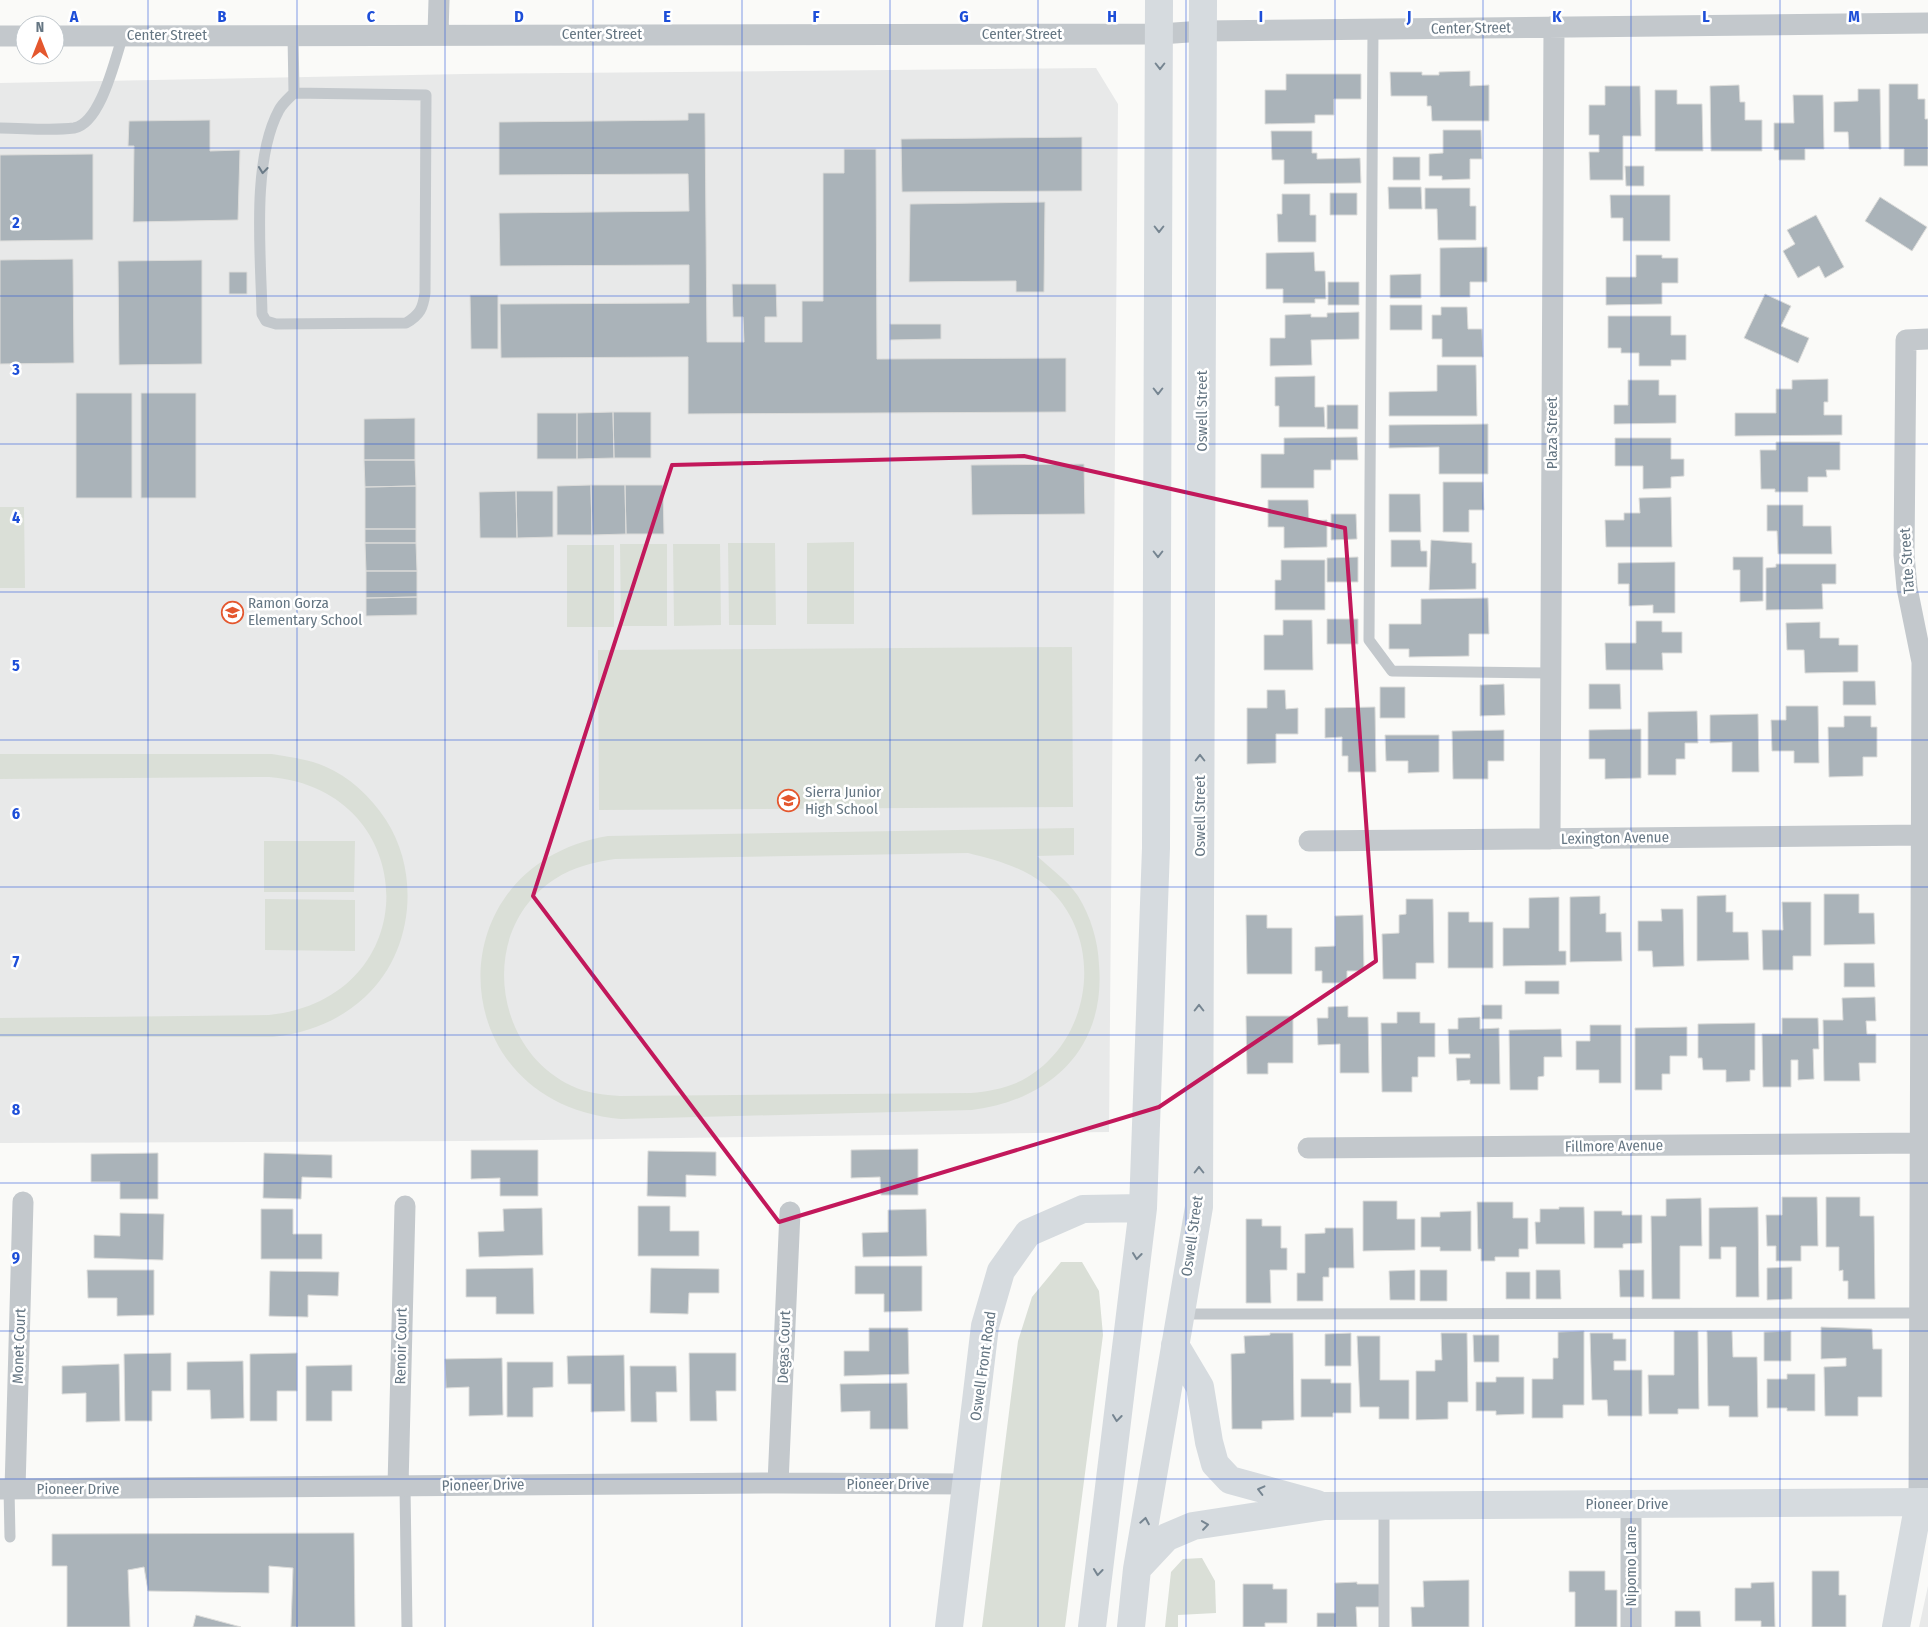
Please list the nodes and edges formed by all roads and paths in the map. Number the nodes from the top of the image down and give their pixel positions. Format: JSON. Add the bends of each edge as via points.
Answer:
{"nodes":[{"id":1,"x":438,"y":0,"type":"edge"},
{"id":2,"x":1159,"y":0,"type":"edge"},
{"id":3,"x":1203,"y":0,"type":"edge"},
{"id":4,"x":1928,"y":23,"type":"edge"},
{"id":5,"x":1554,"y":26,"type":"junction"},
{"id":6,"x":1373,"y":29,"type":"junction"},
{"id":7,"x":1203,"y":31,"type":"junction"},
{"id":8,"x":438,"y":34,"type":"junction"},
{"id":9,"x":1160,"y":34,"type":"junction"},
{"id":10,"x":123,"y":35,"type":"junction"},
{"id":11,"x":292,"y":35,"type":"junction"},
{"id":12,"x":0,"y":36,"type":"edge"},
{"id":13,"x":15,"y":36,"type":"edge"},
{"id":14,"x":65,"y":36,"type":"edge"},
{"id":15,"x":294,"y":93,"type":"junction"},
{"id":16,"x":0,"y":128,"type":"edge"},
{"id":17,"x":1928,"y":339,"type":"edge"},
{"id":18,"x":1551,"y":673,"type":"junction"},
{"id":19,"x":1922,"y":835,"type":"junction"},
{"id":20,"x":1550,"y":839,"type":"junction"},
{"id":21,"x":1309,"y":841,"type":"dead end"},
{"id":22,"x":1920,"y":1143,"type":"junction"},
{"id":23,"x":1308,"y":1148,"type":"dead end"},
{"id":24,"x":23,"y":1202,"type":"dead end"},
{"id":25,"x":405,"y":1206,"type":"dead end"},
{"id":26,"x":1143,"y":1208,"type":"junction"},
{"id":27,"x":790,"y":1212,"type":"dead end"},
{"id":28,"x":1920,"y":1313,"type":"junction"},
{"id":29,"x":1180,"y":1314,"type":"junction"},
{"id":30,"x":1175,"y":1345,"type":"junction"},
{"id":31,"x":778,"y":1483,"type":"junction"},
{"id":32,"x":967,"y":1484,"type":"junction"},
{"id":33,"x":402,"y":1486,"type":"junction"},
{"id":34,"x":8,"y":1489,"type":"edge"},
{"id":35,"x":1923,"y":1502,"type":"edge"},
{"id":36,"x":1631,"y":1504,"type":"junction"},
{"id":37,"x":1325,"y":1506,"type":"junction"},
{"id":38,"x":1384,"y":1506,"type":"junction"},
{"id":39,"x":10,"y":1537,"type":"dead end"},
{"id":40,"x":1137,"y":1569,"type":"junction"},
{"id":41,"x":407,"y":1627,"type":"edge"},
{"id":42,"x":949,"y":1627,"type":"edge"},
{"id":43,"x":1092,"y":1627,"type":"edge"},
{"id":44,"x":1131,"y":1627,"type":"edge"},
{"id":45,"x":1384,"y":1627,"type":"edge"},
{"id":46,"x":1631,"y":1627,"type":"edge"},
{"id":47,"x":1896,"y":1627,"type":"edge"}],
"edges":[{"from":1,"to":8,"type":"street"},
{"from":2,"to":9,"type":"main road"},
{"from":3,"to":7,"type":"main road","name":"Oswell Street"},
{"from":4,"to":5,"type":"street","name":"Center Street"},
{"from":5,"to":6,"type":"street","name":"Center Street"},
{"from":5,"to":18,"type":"street","name":"Plaza Street"},
{"from":6,"to":7,"type":"street","name":"Center Street"},
{"from":6,"to":18,"type":"lane","via":[[1369,640],[1392,671]]},
{"from":7,"to":9,"type":"street","name":"Center Street"},
{"from":29,"to":7,"type":"main road","name":"Oswell Street","one_way":true,"via":[[1198,1207]]},
{"from":8,"to":9,"type":"street","name":"Center Street"},
{"from":8,"to":11,"type":"street","name":"Center Street"},
{"from":9,"to":26,"type":"main road","one_way":true,"via":[[1156,848]]},
{"from":10,"to":11,"type":"street","name":"Center Street"},
{"from":10,"to":14,"type":"street","name":"Center Street"},
{"from":10,"to":16,"type":"lane","via":[[97,109],[88,122],[75,128]]},
{"from":11,"to":15,"type":"lane"},
{"from":12,"to":13,"type":"street"},
{"from":15,"to":15,"type":"lane","one_way":true,"via":[[279,109],[266,149],[260,200],[262,314],[266,321],[276,324],[406,323],[417,317],[423,306],[426,95]]},
{"from":17,"to":19,"type":"street","name":"Tate Street","via":[[1906,340],[1904,555],[1907,588],[1922,662]]},
{"from":18,"to":20,"type":"street","name":"Plaza Street"},
{"from":19,"to":20,"type":"street","name":"Lexington Avenue"},
{"from":19,"to":22,"type":"street","name":"Tate Street"},
{"from":20,"to":21,"type":"street","name":"Lexington Avenue"},
{"from":22,"to":23,"type":"street","name":"Fillmore Avenue"},
{"from":22,"to":28,"type":"street","name":"Tate Street"},
{"from":24,"to":34,"type":"street","name":"Monet Court"},
{"from":25,"to":33,"type":"street","name":"Renoir Court"},
{"from":26,"to":32,"type":"main road","name":"Oswell Front Road","via":[[1084,1209],[1028,1232],[1001,1271],[986,1326]]},
{"from":26,"to":43,"type":"main road","one_way":true},
{"from":27,"to":31,"type":"street","name":"Degas Court"},
{"from":28,"to":29,"type":"lane"},
{"from":28,"to":35,"type":"street","name":"Tate Street"},
{"from":29,"to":30,"type":"main road","name":"Oswell Street"},
{"from":37,"to":30,"type":"main road","name":"Pioneer Drive","one_way":true,"via":[[1230,1480],[1215,1464],[1208,1442],[1200,1387]]},
{"from":40,"to":30,"type":"main road","name":"Oswell Street","one_way":true},
{"from":31,"to":32,"type":"street","name":"Pioneer Drive"},
{"from":31,"to":33,"type":"street","name":"Pioneer Drive"},
{"from":32,"to":42,"type":"main road","name":"Oswell Front Road"},
{"from":33,"to":34,"type":"street","name":"Pioneer Drive"},
{"from":33,"to":41,"type":"lane"},
{"from":34,"to":39,"type":"lane"},
{"from":35,"to":36,"type":"main road","name":"Pioneer Drive"},
{"from":35,"to":47,"type":"main road"},
{"from":36,"to":38,"type":"main road","name":"Pioneer Drive"},
{"from":36,"to":46,"type":"street","name":"Nipomo Lane"},
{"from":37,"to":38,"type":"main road","name":"Pioneer Drive"},
{"from":40,"to":37,"type":"main road","name":"Pioneer Drive","one_way":true,"via":[[1167,1537],[1193,1526]]},
{"from":38,"to":45,"type":"lane"},
{"from":40,"to":44,"type":"main road","name":"Oswell Street"}]}
